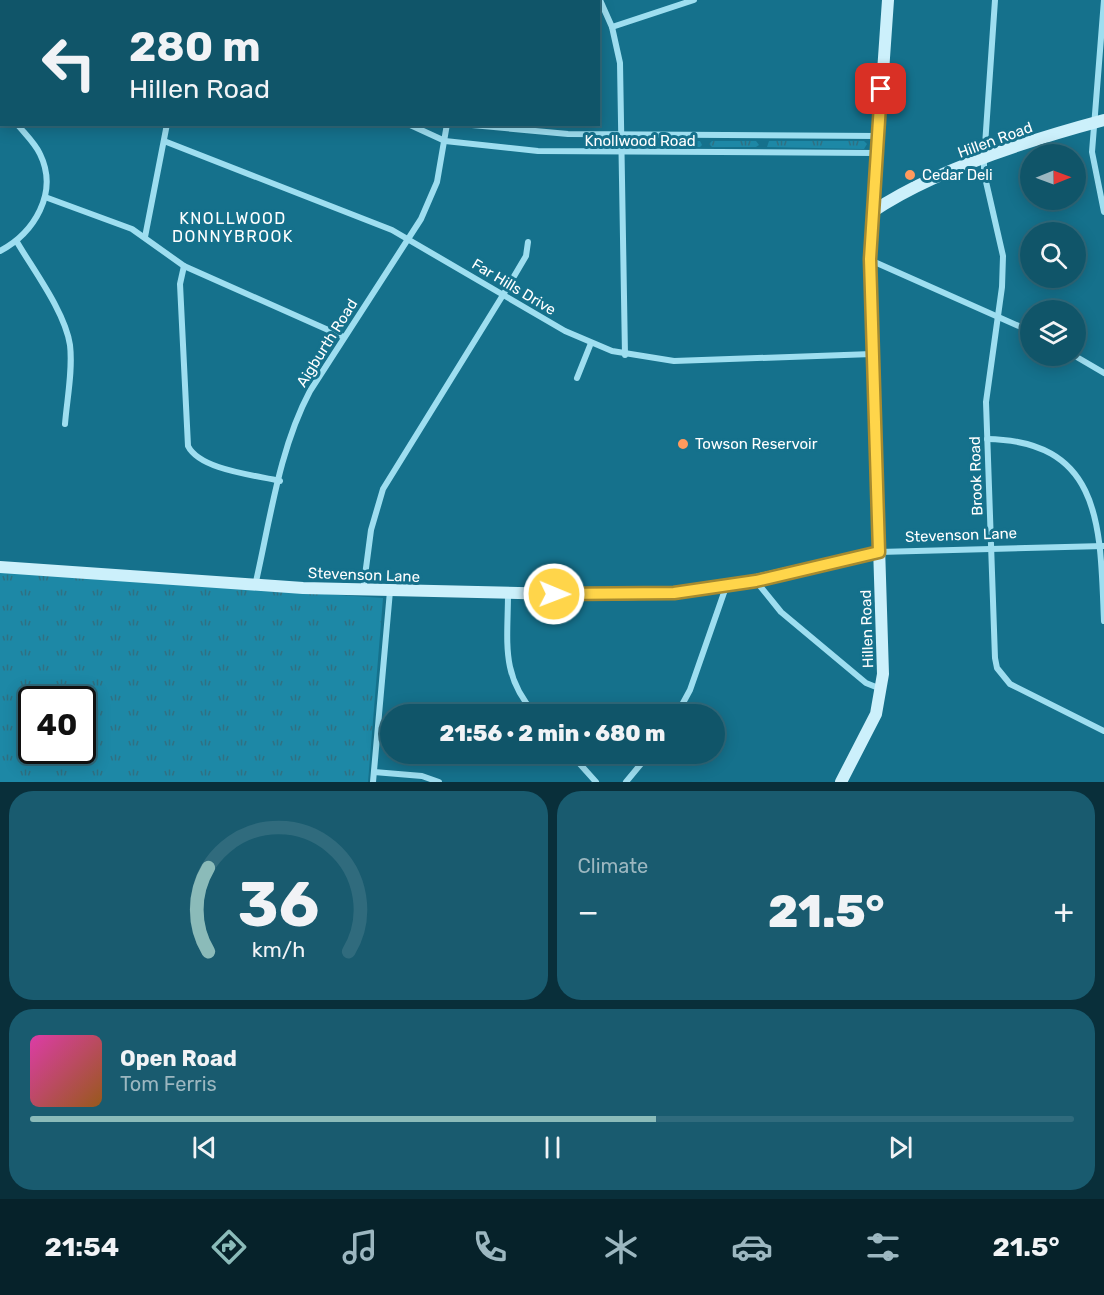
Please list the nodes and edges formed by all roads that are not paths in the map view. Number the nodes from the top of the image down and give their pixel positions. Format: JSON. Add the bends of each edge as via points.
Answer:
{"nodes":[{"id":1,"x":600,"y":0,"type":"edge"},
{"id":2,"x":694,"y":0,"type":"edge"},
{"id":3,"x":888,"y":0,"type":"edge"},
{"id":4,"x":995,"y":0,"type":"edge"},
{"id":5,"x":1104,"y":0,"type":"edge"},
{"id":6,"x":612,"y":27,"type":"junction"},
{"id":7,"x":1102,"y":43,"type":"edge"},
{"id":8,"x":1099,"y":122,"type":"edge"},
{"id":9,"x":19,"y":126,"type":"edge"},
{"id":10,"x":167,"y":126,"type":"edge"},
{"id":11,"x":412,"y":126,"type":"edge"},
{"id":12,"x":447,"y":126,"type":"edge"},
{"id":13,"x":479,"y":126,"type":"edge"},
{"id":14,"x":622,"y":135,"type":"junction"},
{"id":15,"x":878,"y":136,"type":"junction"},
{"id":16,"x":164,"y":141,"type":"junction"},
{"id":17,"x":446,"y":141,"type":"junction"},
{"id":18,"x":622,"y":153,"type":"junction"},
{"id":19,"x":876,"y":153,"type":"junction"},
{"id":20,"x":984,"y":160,"type":"junction"},
{"id":21,"x":45,"y":197,"type":"junction"},
{"id":22,"x":872,"y":212,"type":"junction"},
{"id":23,"x":1104,"y":212,"type":"edge"},
{"id":24,"x":145,"y":237,"type":"junction"},
{"id":25,"x":409,"y":238,"type":"junction"},
{"id":26,"x":17,"y":242,"type":"junction"},
{"id":27,"x":528,"y":242,"type":"dead end"},
{"id":28,"x":0,"y":251,"type":"edge"},
{"id":29,"x":870,"y":259,"type":"junction"},
{"id":30,"x":184,"y":266,"type":"junction"},
{"id":31,"x":503,"y":295,"type":"junction"},
{"id":32,"x":997,"y":315,"type":"junction"},
{"id":33,"x":1020,"y":326,"type":"edge"},
{"id":34,"x":344,"y":337,"type":"junction"},
{"id":35,"x":591,"y":344,"type":"junction"},
{"id":36,"x":873,"y":354,"type":"junction"},
{"id":37,"x":625,"y":355,"type":"junction"},
{"id":38,"x":1086,"y":362,"type":"edge"},
{"id":39,"x":1104,"y":373,"type":"edge"},
{"id":40,"x":577,"y":378,"type":"dead end"},
{"id":41,"x":65,"y":424,"type":"dead end"},
{"id":42,"x":987,"y":439,"type":"junction"},
{"id":43,"x":280,"y":481,"type":"junction"},
{"id":44,"x":1102,"y":546,"type":"edge"},
{"id":45,"x":991,"y":549,"type":"junction"},
{"id":46,"x":879,"y":552,"type":"junction"},
{"id":47,"x":0,"y":567,"type":"edge"},
{"id":48,"x":785,"y":573,"type":"junction"},
{"id":49,"x":756,"y":581,"type":"junction"},
{"id":50,"x":727,"y":584,"type":"junction"},
{"id":51,"x":255,"y":586,"type":"junction"},
{"id":52,"x":363,"y":591,"type":"junction"},
{"id":53,"x":390,"y":591,"type":"junction"},
{"id":54,"x":508,"y":593,"type":"junction"},
{"id":55,"x":1104,"y":621,"type":"edge"},
{"id":56,"x":882,"y":689,"type":"junction"},
{"id":57,"x":527,"y":704,"type":"edge"},
{"id":58,"x":682,"y":704,"type":"edge"},
{"id":59,"x":1104,"y":721,"type":"edge"},
{"id":60,"x":1102,"y":730,"type":"edge"},
{"id":61,"x":580,"y":764,"type":"edge"},
{"id":62,"x":641,"y":764,"type":"edge"},
{"id":63,"x":374,"y":772,"type":"junction"},
{"id":64,"x":373,"y":782,"type":"edge"},
{"id":65,"x":439,"y":782,"type":"edge"},
{"id":66,"x":596,"y":782,"type":"edge"},
{"id":67,"x":626,"y":782,"type":"edge"},
{"id":68,"x":841,"y":782,"type":"edge"}],
"edges":[{"from":1,"to":6,"type":"street"},
{"from":2,"to":6,"type":"street"},
{"from":3,"to":15,"type":"street"},
{"from":4,"to":20,"type":"street","name":"Brook Road"},
{"from":5,"to":7,"type":"street"},
{"from":6,"to":14,"type":"street","via":[[620,63]]},
{"from":7,"to":8,"type":"street"},
{"from":8,"to":20,"type":"street","name":"Hillen Road"},
{"from":8,"to":23,"type":"street","via":[[1093,164]]},
{"from":9,"to":21,"type":"street","via":[[43,161]]},
{"from":10,"to":16,"type":"street"},
{"from":11,"to":17,"type":"street","name":"Knollwood Road"},
{"from":12,"to":17,"type":"street","name":"Aigburth Road"},
{"from":13,"to":14,"type":"street","name":"Knollwood Road","via":[[550,134]]},
{"from":14,"to":15,"type":"street","name":"Knollwood Road"},
{"from":14,"to":18,"type":"street"},
{"from":15,"to":19,"type":"street"},
{"from":16,"to":24,"type":"street"},
{"from":16,"to":25,"type":"street","name":"Far Hills Drive"},
{"from":17,"to":18,"type":"street","name":"Knollwood Road","via":[[538,151]]},
{"from":17,"to":25,"type":"street","name":"Aigburth Road","via":[[433,193]]},
{"from":18,"to":19,"type":"street","name":"Knollwood Road"},
{"from":18,"to":37,"type":"street"},
{"from":19,"to":22,"type":"street"},
{"from":20,"to":22,"type":"street","name":"Hillen Road","via":[[912,188]]},
{"from":20,"to":32,"type":"street","name":"Brook Road","via":[[1003,256]]},
{"from":21,"to":24,"type":"street"},
{"from":21,"to":26,"type":"street","via":[[36,219]]},
{"from":22,"to":29,"type":"street","name":"Hillen Road"},
{"from":24,"to":30,"type":"street"},
{"from":25,"to":31,"type":"street","name":"Far Hills Drive"},
{"from":25,"to":34,"type":"street","name":"Aigburth Road"},
{"from":26,"to":28,"type":"street"},
{"from":26,"to":41,"type":"street","via":[[69,339]]},
{"from":27,"to":31,"type":"street","via":[[526,256]]},
{"from":29,"to":32,"type":"street"},
{"from":29,"to":36,"type":"street","name":"Hillen Road"},
{"from":30,"to":34,"type":"street"},
{"from":30,"to":43,"type":"street","via":[[180,284],[188,446],[206,463]]},
{"from":31,"to":35,"type":"street","name":"Far Hills Drive"},
{"from":31,"to":52,"type":"street","via":[[383,489],[371,530]]},
{"from":32,"to":33,"type":"street"},
{"from":32,"to":42,"type":"street","name":"Brook Road","via":[[986,393]]},
{"from":34,"to":43,"type":"street","name":"Aigburth Road","via":[[301,410]]},
{"from":35,"to":37,"type":"street","name":"Far Hills Drive"},
{"from":35,"to":40,"type":"street"},
{"from":36,"to":37,"type":"street","name":"Far Hills Drive","via":[[674,361]]},
{"from":36,"to":46,"type":"street","name":"Hillen Road"},
{"from":38,"to":39,"type":"street"},
{"from":42,"to":44,"type":"street","via":[[1016,441],[1046,450],[1070,468],[1095,513]]},
{"from":42,"to":45,"type":"street","name":"Brook Road"},
{"from":43,"to":51,"type":"street","name":"Aigburth Road"},
{"from":44,"to":45,"type":"street","name":"Stevenson Lane"},
{"from":44,"to":55,"type":"street"},
{"from":45,"to":46,"type":"street","name":"Stevenson Lane"},
{"from":45,"to":60,"type":"street","name":"Brook Road","via":[[995,658],[1001,674],[1010,684]]},
{"from":46,"to":48,"type":"street","name":"Stevenson Lane"},
{"from":46,"to":56,"type":"street","name":"Hillen Road"},
{"from":47,"to":51,"type":"street","name":"Stevenson Lane"},
{"from":48,"to":49,"type":"street","name":"Stevenson Lane"},
{"from":48,"to":50,"type":"street","name":"Stevenson Lane","via":[[758,575]]},
{"from":49,"to":50,"type":"street","name":"Stevenson Lane"},
{"from":49,"to":56,"type":"street","via":[[781,612],[866,683]]},
{"from":50,"to":54,"type":"street","name":"Stevenson Lane","via":[[674,593]]},
{"from":50,"to":58,"type":"street"},
{"from":51,"to":52,"type":"street","name":"Stevenson Lane"},
{"from":52,"to":53,"type":"street","name":"Stevenson Lane"},
{"from":53,"to":54,"type":"street","name":"Stevenson Lane"},
{"from":53,"to":63,"type":"street"},
{"from":54,"to":57,"type":"street","via":[[509,670]]},
{"from":56,"to":68,"type":"street","name":"Hillen Road","via":[[871,728]]},
{"from":59,"to":60,"type":"street"},
{"from":61,"to":66,"type":"street"},
{"from":62,"to":67,"type":"street"},
{"from":63,"to":64,"type":"street"},
{"from":63,"to":65,"type":"street","via":[[422,776]]}]}
